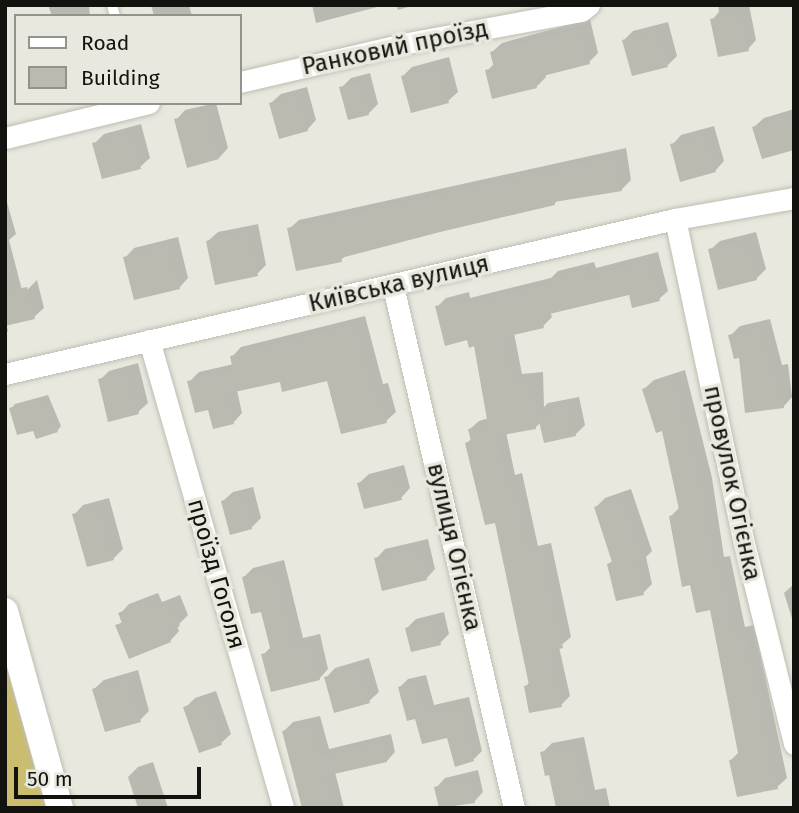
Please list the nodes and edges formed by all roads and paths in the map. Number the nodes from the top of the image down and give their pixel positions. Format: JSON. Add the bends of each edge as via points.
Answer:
{"nodes":[{"id":1,"x":589,"y":5,"type":"edge"},
{"id":2,"x":242,"y":82,"type":"edge"},
{"id":3,"x":140,"y":105,"type":"edge"},
{"id":4,"x":5,"y":138,"type":"edge"},
{"id":5,"x":794,"y":198,"type":"edge"},
{"id":6,"x":675,"y":219,"type":"junction"},
{"id":7,"x":393,"y":286,"type":"junction"},
{"id":8,"x":149,"y":340,"type":"junction"},
{"id":9,"x":5,"y":374,"type":"edge"},
{"id":10,"x":5,"y":611,"type":"edge"},
{"id":11,"x":794,"y":744,"type":"edge"},
{"id":12,"x":60,"y":808,"type":"edge"},
{"id":13,"x":283,"y":808,"type":"edge"},
{"id":14,"x":514,"y":808,"type":"edge"}],
"edges":[{"from":1,"to":2,"type":"street","name":"Ранковий проїзд","via":[[581,11],[408,43]]},
{"from":3,"to":4,"type":"street"},
{"from":5,"to":6,"type":"street","name":"Київська вулиця"},
{"from":6,"to":7,"type":"street","name":"Київська вулиця"},
{"from":6,"to":11,"type":"street","name":"провулок Огієнка","via":[[744,543]]},
{"from":7,"to":8,"type":"street","name":"Київська вулиця"},
{"from":7,"to":14,"type":"street","name":"вулиця Огієнка"},
{"from":8,"to":9,"type":"street","name":"Київська вулиця"},
{"from":8,"to":13,"type":"street","name":"проїзд Гоголя"},
{"from":10,"to":12,"type":"street"}]}
